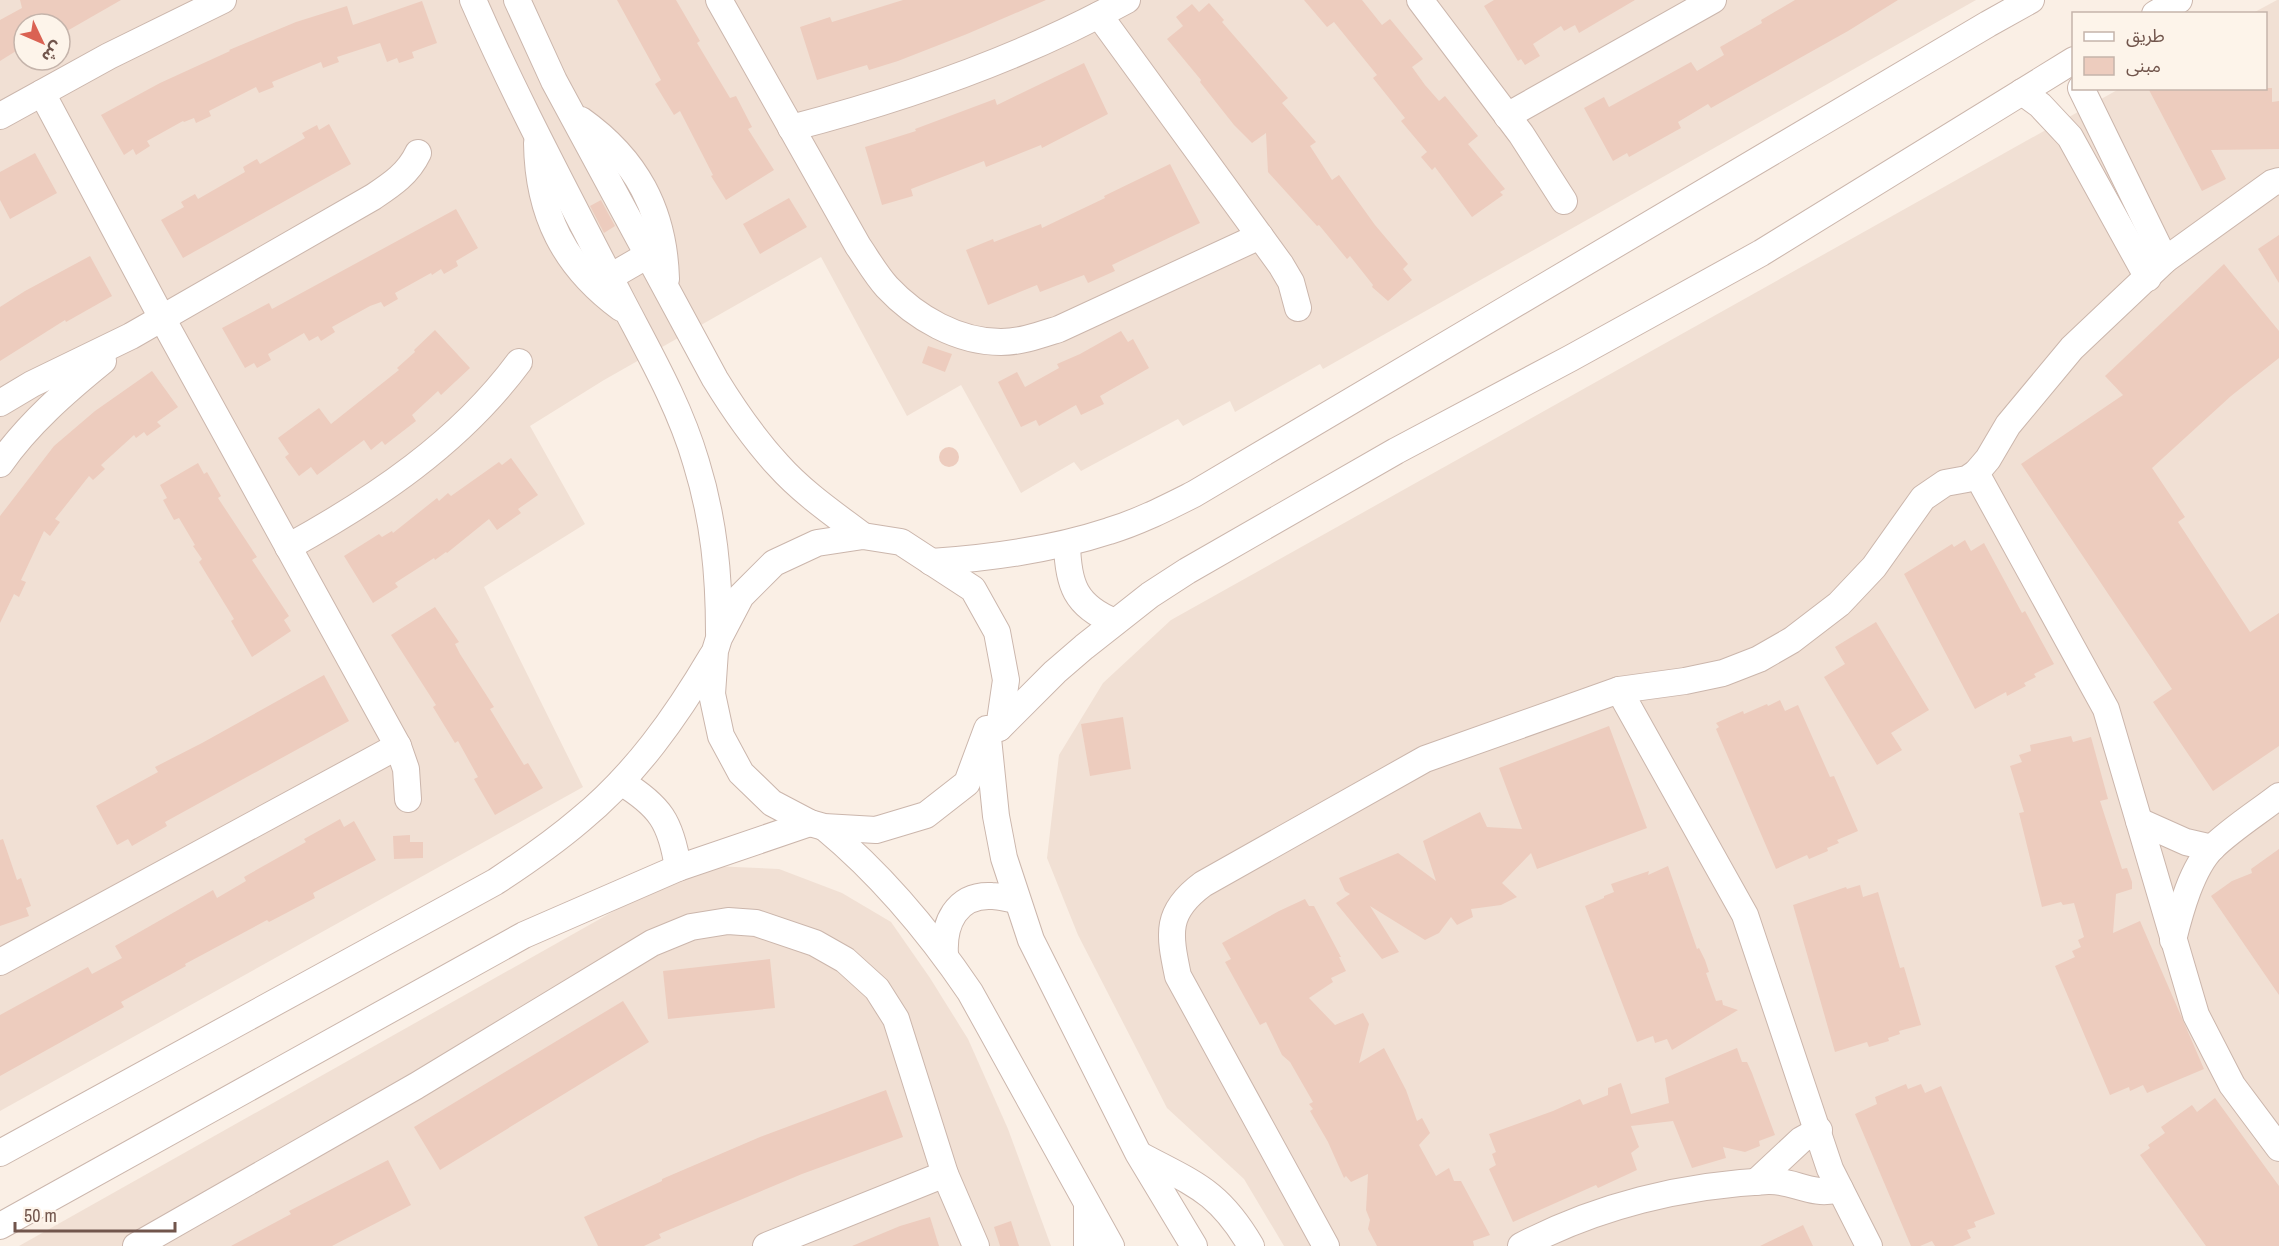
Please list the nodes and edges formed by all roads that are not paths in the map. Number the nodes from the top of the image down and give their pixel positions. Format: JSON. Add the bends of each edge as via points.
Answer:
{"nodes":[{"id":1,"x":223,"y":0,"type":"edge"},
{"id":2,"x":473,"y":0,"type":"edge"},
{"id":3,"x":517,"y":0,"type":"edge"},
{"id":4,"x":719,"y":0,"type":"edge"},
{"id":5,"x":1127,"y":0,"type":"edge"},
{"id":6,"x":1420,"y":0,"type":"edge"},
{"id":7,"x":1713,"y":0,"type":"edge"},
{"id":8,"x":2031,"y":0,"type":"edge"},
{"id":9,"x":2179,"y":0,"type":"edge"},
{"id":10,"x":2158,"y":12,"type":"edge"},
{"id":11,"x":1099,"y":15,"type":"junction"},
{"id":12,"x":2072,"y":66,"type":"edge"},
{"id":13,"x":2082,"y":90,"type":"edge"},
{"id":14,"x":2022,"y":92,"type":"junction"},
{"id":15,"x":42,"y":93,"type":"junction"},
{"id":16,"x":572,"y":114,"type":"junction"},
{"id":17,"x":0,"y":116,"type":"edge"},
{"id":18,"x":1507,"y":116,"type":"junction"},
{"id":19,"x":791,"y":128,"type":"junction"},
{"id":20,"x":537,"y":134,"type":"junction"},
{"id":21,"x":586,"y":141,"type":"junction"},
{"id":22,"x":418,"y":153,"type":"dead end"},
{"id":23,"x":551,"y":161,"type":"junction"},
{"id":24,"x":2279,"y":181,"type":"edge"},
{"id":25,"x":1564,"y":201,"type":"dead end"},
{"id":26,"x":1260,"y":236,"type":"junction"},
{"id":27,"x":648,"y":255,"type":"junction"},
{"id":28,"x":2156,"y":269,"type":"junction"},
{"id":29,"x":610,"y":277,"type":"junction"},
{"id":30,"x":666,"y":288,"type":"junction"},
{"id":31,"x":1298,"y":308,"type":"dead end"},
{"id":32,"x":628,"y":314,"type":"junction"},
{"id":33,"x":162,"y":318,"type":"junction"},
{"id":34,"x":131,"y":336,"type":"junction"},
{"id":35,"x":519,"y":362,"type":"dead end"},
{"id":36,"x":0,"y":403,"type":"edge"},
{"id":37,"x":0,"y":464,"type":"edge"},
{"id":38,"x":1976,"y":473,"type":"junction"},
{"id":39,"x":863,"y":536,"type":"junction"},
{"id":40,"x":1067,"y":544,"type":"junction"},
{"id":41,"x":288,"y":547,"type":"junction"},
{"id":42,"x":931,"y":562,"type":"junction"},
{"id":43,"x":1115,"y":622,"type":"junction"},
{"id":44,"x":717,"y":644,"type":"junction"},
{"id":45,"x":1619,"y":690,"type":"junction"},
{"id":46,"x":993,"y":729,"type":"junction"},
{"id":47,"x":398,"y":746,"type":"junction"},
{"id":48,"x":621,"y":782,"type":"junction"},
{"id":49,"x":2279,"y":796,"type":"edge"},
{"id":50,"x":408,"y":799,"type":"dead end"},
{"id":51,"x":2139,"y":821,"type":"junction"},
{"id":52,"x":817,"y":825,"type":"junction"},
{"id":53,"x":2212,"y":848,"type":"junction"},
{"id":54,"x":678,"y":868,"type":"junction"},
{"id":55,"x":1016,"y":900,"type":"junction"},
{"id":56,"x":2173,"y":940,"type":"junction"},
{"id":57,"x":945,"y":955,"type":"junction"},
{"id":58,"x":0,"y":962,"type":"edge"},
{"id":59,"x":1819,"y":1130,"type":"junction"},
{"id":60,"x":2279,"y":1148,"type":"edge"},
{"id":61,"x":0,"y":1153,"type":"edge"},
{"id":62,"x":1138,"y":1154,"type":"junction"},
{"id":63,"x":945,"y":1174,"type":"junction"},
{"id":64,"x":1756,"y":1182,"type":"junction"},
{"id":65,"x":1840,"y":1189,"type":"junction"},
{"id":66,"x":1088,"y":1205,"type":"junction"},
{"id":67,"x":0,"y":1226,"type":"edge"},
{"id":68,"x":136,"y":1246,"type":"edge"},
{"id":69,"x":766,"y":1246,"type":"edge"},
{"id":70,"x":976,"y":1246,"type":"edge"},
{"id":71,"x":1087,"y":1246,"type":"edge"},
{"id":72,"x":1111,"y":1246,"type":"edge"},
{"id":73,"x":1194,"y":1246,"type":"edge"},
{"id":74,"x":1251,"y":1246,"type":"edge"},
{"id":75,"x":1326,"y":1246,"type":"edge"},
{"id":76,"x":1521,"y":1246,"type":"edge"},
{"id":77,"x":1869,"y":1246,"type":"edge"}],
"edges":[{"from":1,"to":15,"type":"street","via":[[146,36]]},
{"from":2,"to":20,"type":"street"},
{"from":3,"to":16,"type":"street"},
{"from":4,"to":19,"type":"street"},
{"from":5,"to":11,"type":"street"},
{"from":6,"to":18,"type":"street"},
{"from":7,"to":18,"type":"street"},
{"from":8,"to":40,"type":"street","via":[[1194,494],[1121,527]]},
{"from":9,"to":10,"type":"street"},
{"from":11,"to":19,"type":"street","via":[[954,77]]},
{"from":11,"to":26,"type":"street"},
{"from":12,"to":14,"type":"street"},
{"from":13,"to":28,"type":"street"},
{"from":14,"to":28,"type":"street","via":[[2070,137]]},
{"from":14,"to":43,"type":"street","via":[[1761,253],[1225,548]]},
{"from":15,"to":17,"type":"street"},
{"from":15,"to":33,"type":"street"},
{"from":16,"to":21,"type":"street"},
{"from":16,"to":30,"type":"street","via":[[617,150],[644,187],[658,219],[665,253]]},
{"from":18,"to":25,"type":"street"},
{"from":19,"to":26,"type":"street","via":[[858,246],[886,286],[928,321],[965,337],[1016,341],[1059,329]]},
{"from":20,"to":23,"type":"street"},
{"from":20,"to":32,"type":"street","via":[[537,169],[544,204],[557,237],[576,267],[600,293]]},
{"from":21,"to":23,"type":"street"},
{"from":21,"to":27,"type":"street"},
{"from":22,"to":33,"type":"street","via":[[411,167],[373,197]]},
{"from":23,"to":29,"type":"street"},
{"from":24,"to":28,"type":"street"},
{"from":26,"to":31,"type":"street","via":[[1291,282]]},
{"from":27,"to":29,"type":"street"},
{"from":27,"to":30,"type":"street"},
{"from":28,"to":38,"type":"street","via":[[2072,348],[2008,426]]},
{"from":29,"to":32,"type":"street"},
{"from":30,"to":39,"type":"street","via":[[744,425],[779,466]]},
{"from":32,"to":44,"type":"street","via":[[675,406],[696,462],[711,520],[719,579]]},
{"from":33,"to":34,"type":"street"},
{"from":33,"to":41,"type":"street"},
{"from":34,"to":36,"type":"street"},
{"from":34,"to":37,"type":"street","via":[[46,411]]},
{"from":35,"to":41,"type":"street","via":[[479,410],[441,445],[383,490]]},
{"from":38,"to":45,"type":"street","via":[[1945,483],[1923,498],[1874,567],[1839,604],[1792,640],[1723,673]]},
{"from":38,"to":51,"type":"street","via":[[2106,709]]},
{"from":39,"to":42,"type":"street","via":[[901,542]]},
{"from":39,"to":44,"type":"street","via":[[817,543],[774,563],[741,596]]},
{"from":40,"to":42,"type":"street","via":[[1022,553]]},
{"from":40,"to":43,"type":"street","via":[[1068,574],[1074,591],[1098,616]]},
{"from":41,"to":47,"type":"street"},
{"from":42,"to":46,"type":"street","via":[[973,590],[997,632],[1006,680]]},
{"from":43,"to":46,"type":"street"},
{"from":44,"to":48,"type":"street","via":[[662,733]]},
{"from":44,"to":52,"type":"street","via":[[711,694],[721,736],[741,773],[772,803]]},
{"from":45,"to":59,"type":"street","via":[[1745,915]]},
{"from":45,"to":75,"type":"street","via":[[1425,759],[1203,884],[1187,896],[1176,913],[1171,933],[1178,975]]},
{"from":46,"to":52,"type":"street","via":[[967,783],[926,815],[876,830]]},
{"from":46,"to":55,"type":"street","via":[[996,816]]},
{"from":47,"to":50,"type":"street","via":[[406,769]]},
{"from":47,"to":58,"type":"street"},
{"from":48,"to":54,"type":"street","via":[[644,796],[662,816],[674,841]]},
{"from":48,"to":61,"type":"street","via":[[582,819],[495,882]]},
{"from":49,"to":53,"type":"street"},
{"from":51,"to":53,"type":"street","via":[[2186,842]]},
{"from":51,"to":56,"type":"street"},
{"from":52,"to":54,"type":"street"},
{"from":52,"to":57,"type":"street","via":[[858,855]]},
{"from":53,"to":56,"type":"street","via":[[2194,876]]},
{"from":54,"to":67,"type":"street","via":[[524,935]]},
{"from":55,"to":57,"type":"street","via":[[975,898],[960,907],[948,921]]},
{"from":55,"to":62,"type":"street","via":[[1030,940]]},
{"from":56,"to":60,"type":"street","via":[[2196,1014],[2232,1085]]},
{"from":57,"to":66,"type":"street","via":[[970,992]]},
{"from":59,"to":64,"type":"street","via":[[1794,1146]]},
{"from":59,"to":65,"type":"street"},
{"from":62,"to":73,"type":"street"},
{"from":62,"to":74,"type":"street","via":[[1184,1176],[1216,1199]]},
{"from":63,"to":68,"type":"street","via":[[896,1019],[877,989],[845,960],[815,943],[756,923],[728,921],[691,927],[652,943],[416,1086]]},
{"from":63,"to":69,"type":"street"},
{"from":63,"to":70,"type":"street"},
{"from":64,"to":65,"type":"street","via":[[1771,1181],[1820,1192]]},
{"from":64,"to":76,"type":"street","via":[[1637,1201],[1560,1227]]},
{"from":65,"to":77,"type":"street"},
{"from":66,"to":71,"type":"street"},
{"from":66,"to":72,"type":"street"}]}
